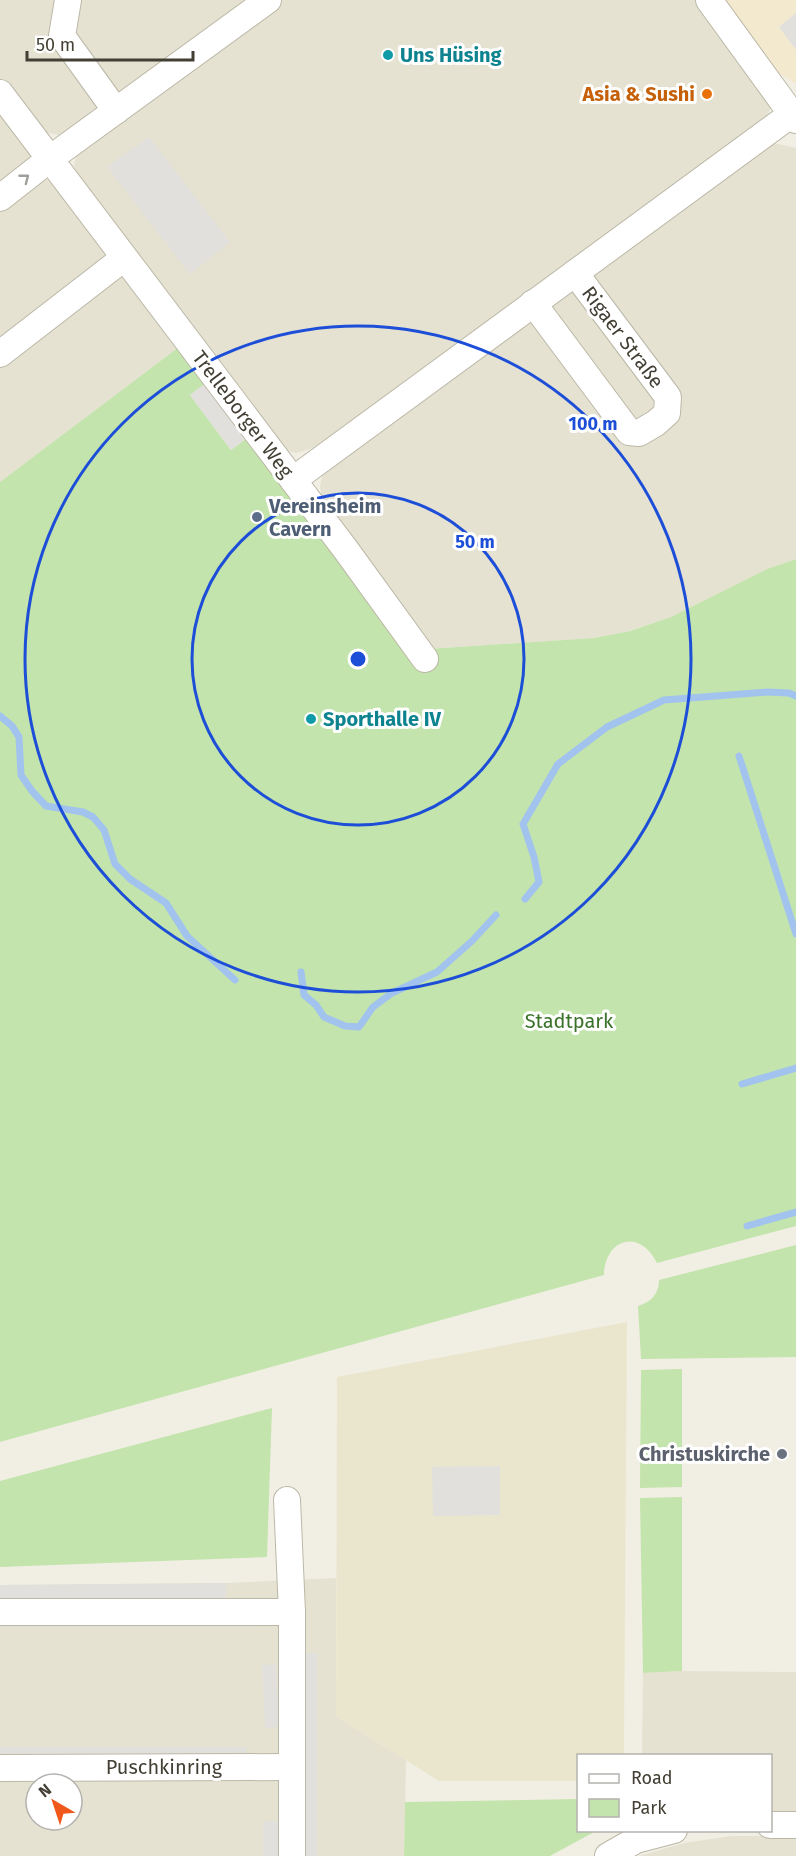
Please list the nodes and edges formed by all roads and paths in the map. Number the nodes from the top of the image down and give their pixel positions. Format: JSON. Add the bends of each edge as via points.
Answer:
{"nodes":[{"id":1,"x":68,"y":0,"type":"edge"},
{"id":2,"x":268,"y":0,"type":"edge"},
{"id":3,"x":709,"y":0,"type":"edge"},
{"id":4,"x":0,"y":93,"type":"edge"},
{"id":5,"x":116,"y":111,"type":"junction"},
{"id":6,"x":795,"y":115,"type":"edge"},
{"id":7,"x":51,"y":158,"type":"junction"},
{"id":8,"x":0,"y":198,"type":"edge"},
{"id":9,"x":124,"y":258,"type":"junction"},
{"id":10,"x":575,"y":273,"type":"junction"},
{"id":11,"x":533,"y":303,"type":"junction"},
{"id":12,"x":0,"y":354,"type":"edge"},
{"id":13,"x":293,"y":480,"type":"junction"},
{"id":14,"x":425,"y":659,"type":"dead end"},
{"id":15,"x":287,"y":1500,"type":"dead end"},
{"id":16,"x":0,"y":1612,"type":"edge"},
{"id":17,"x":292,"y":1612,"type":"junction"},
{"id":18,"x":292,"y":1767,"type":"junction"},
{"id":19,"x":0,"y":1768,"type":"edge"},
{"id":20,"x":772,"y":1825,"type":"edge"},
{"id":21,"x":796,"y":1825,"type":"edge"},
{"id":22,"x":666,"y":1832,"type":"edge"},
{"id":23,"x":292,"y":1856,"type":"edge"},
{"id":24,"x":608,"y":1856,"type":"edge"}],
"edges":[{"from":1,"to":5,"type":"street","via":[[62,36]]},
{"from":2,"to":5,"type":"street"},
{"from":3,"to":6,"type":"street"},
{"from":4,"to":7,"type":"street","name":"Trelleborger Weg"},
{"from":5,"to":7,"type":"street"},
{"from":6,"to":10,"type":"street","name":"Rigaer Straße"},
{"from":8,"to":7,"type":"street","one_way":true},
{"from":7,"to":9,"type":"street","name":"Trelleborger Weg"},
{"from":9,"to":12,"type":"street"},
{"from":9,"to":13,"type":"street","name":"Trelleborger Weg"},
{"from":10,"to":11,"type":"street","name":"Rigaer Straße"},
{"from":10,"to":11,"type":"street","name":"Rigaer Straße","via":[[668,397],[667,413],[656,423],[639,434],[629,432]]},
{"from":11,"to":13,"type":"street","name":"Rigaer Straße"},
{"from":13,"to":14,"type":"street","name":"Trelleborger Weg"},
{"from":15,"to":17,"type":"street"},
{"from":16,"to":17,"type":"street"},
{"from":17,"to":18,"type":"street"},
{"from":18,"to":19,"type":"street","name":"Puschkinring"},
{"from":18,"to":23,"type":"street"},
{"from":20,"to":21,"type":"street"},
{"from":22,"to":24,"type":"street","via":[[636,1840]]}]}
